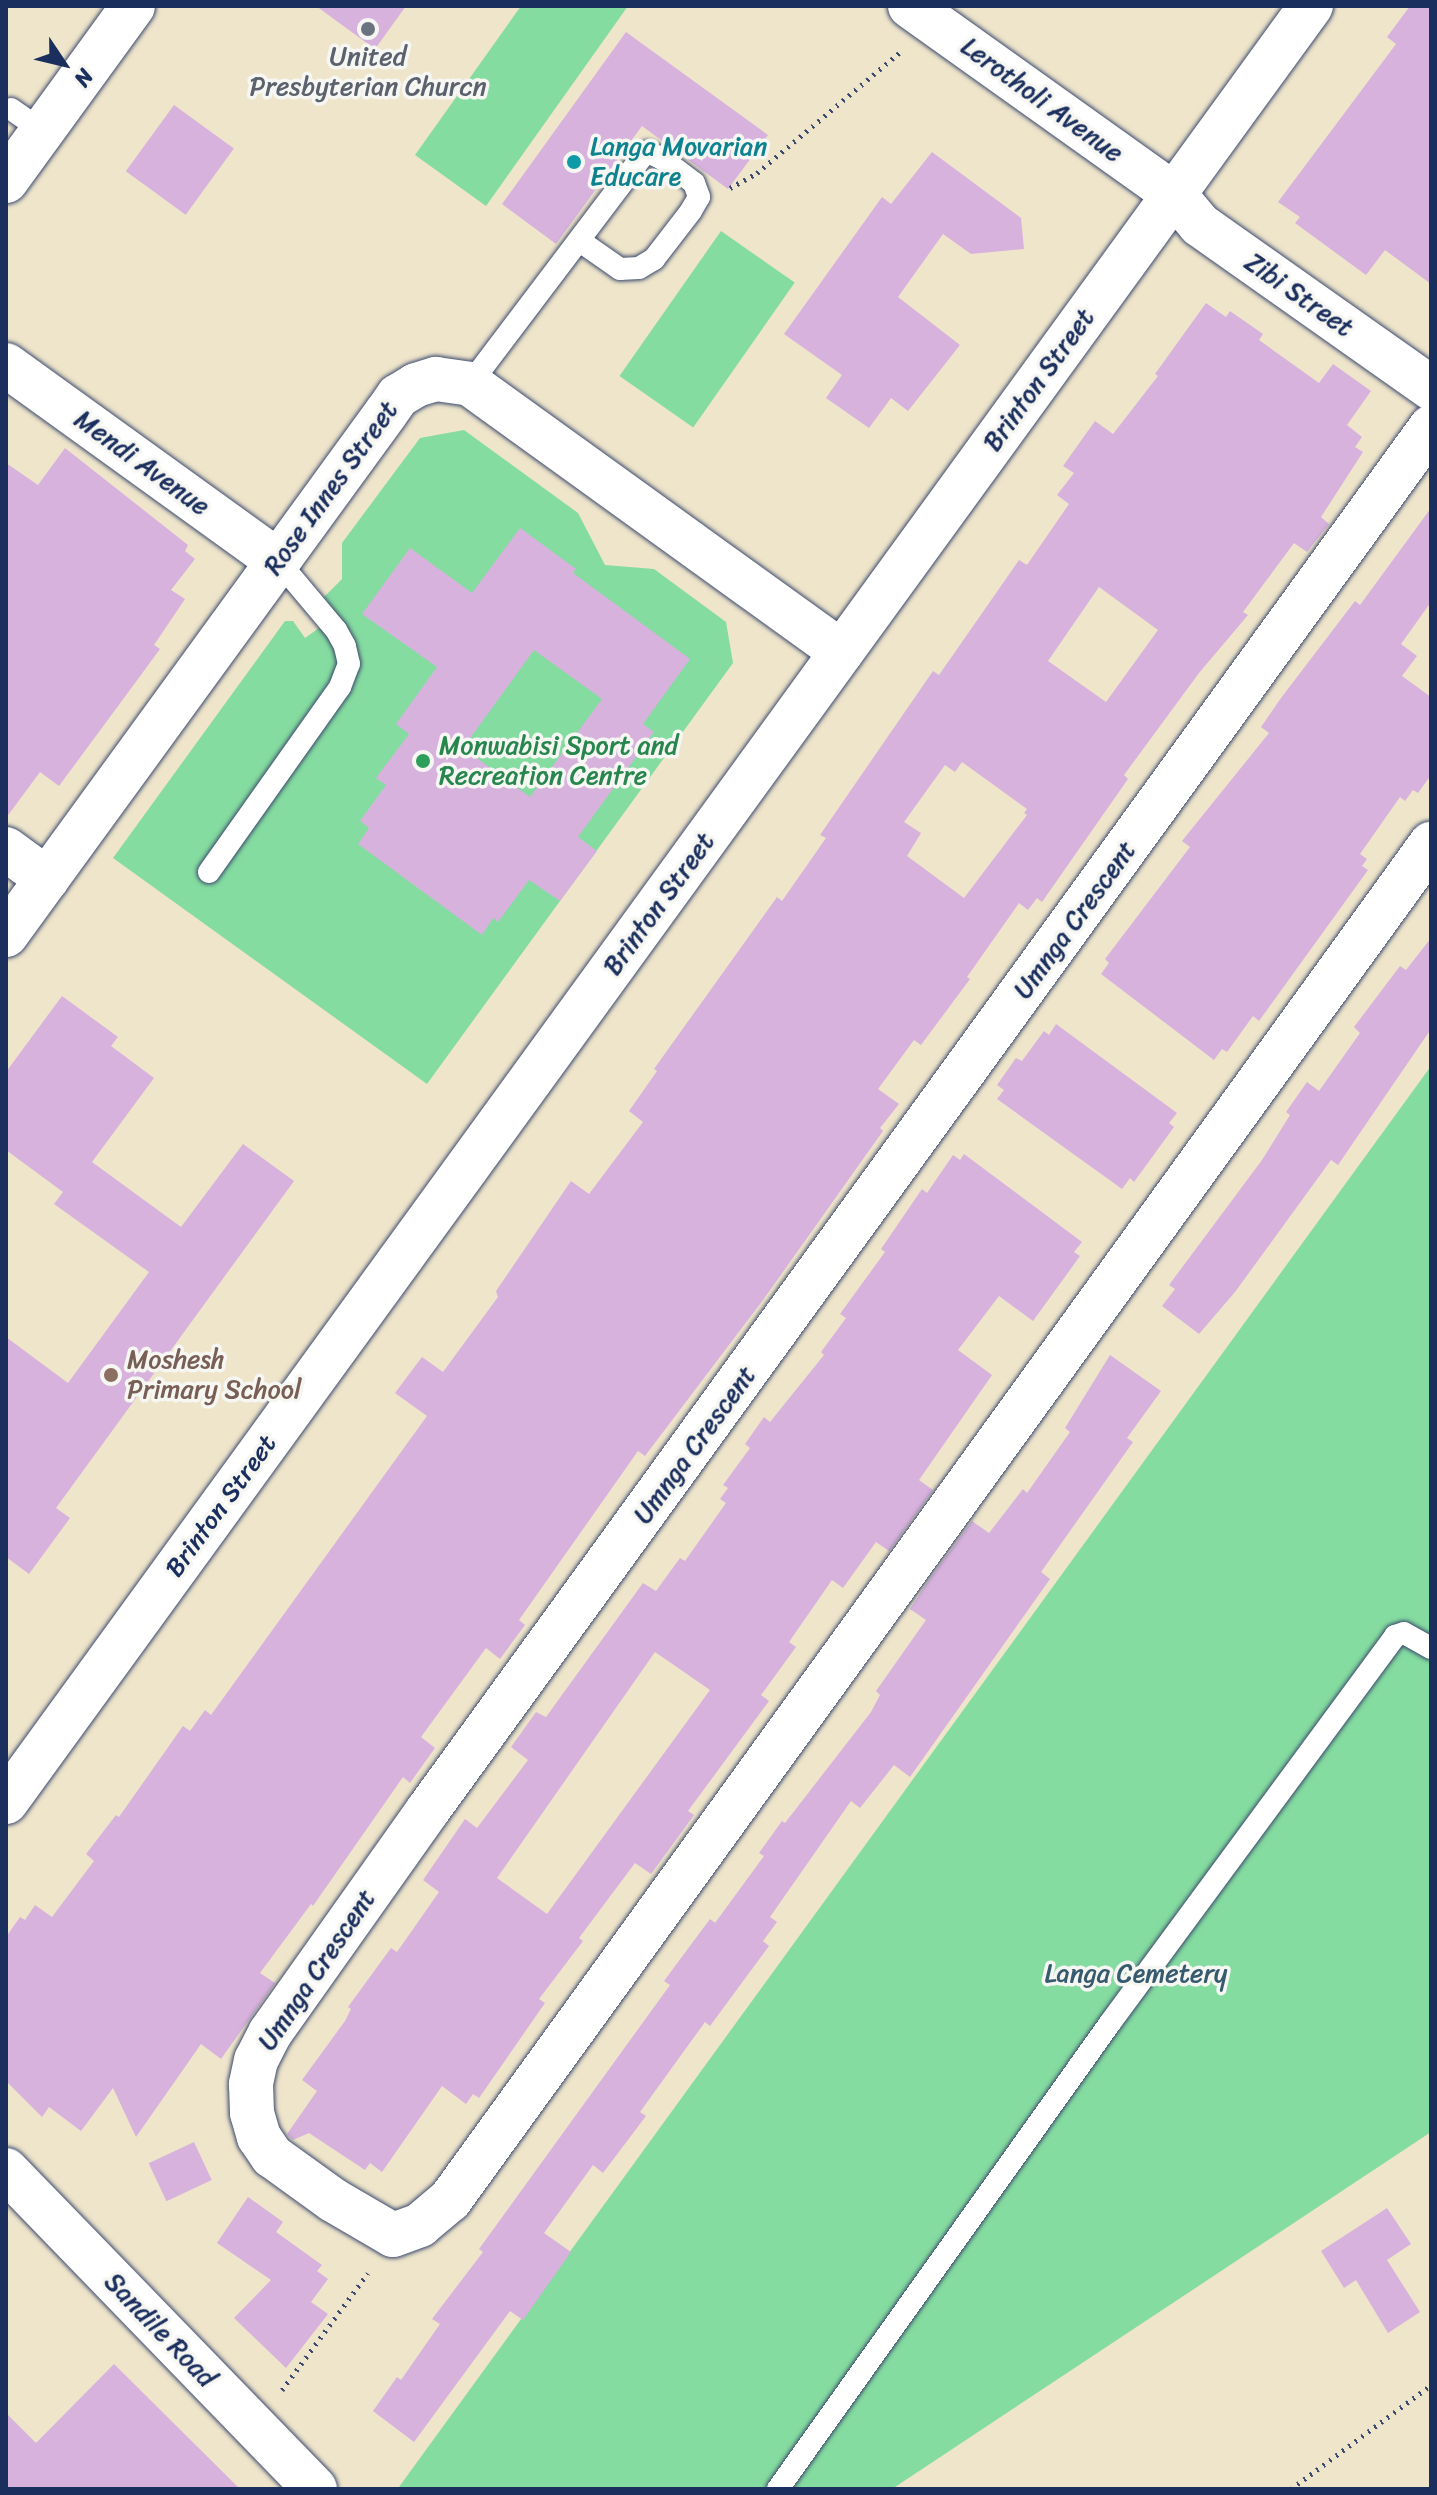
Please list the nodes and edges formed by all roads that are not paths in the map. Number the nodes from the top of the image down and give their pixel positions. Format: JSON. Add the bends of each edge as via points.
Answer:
{"nodes":[{"id":1,"x":133,"y":6,"type":"edge"},
{"id":2,"x":1311,"y":6,"type":"edge"},
{"id":3,"x":931,"y":12,"type":"edge"},
{"id":4,"x":6,"y":181,"type":"edge"},
{"id":5,"x":1174,"y":194,"type":"junction"},
{"id":6,"x":580,"y":241,"type":"junction"},
{"id":7,"x":6,"y":365,"type":"edge"},
{"id":8,"x":470,"y":384,"type":"junction"},
{"id":9,"x":1431,"y":388,"type":"edge"},
{"id":10,"x":1431,"y":427,"type":"edge"},
{"id":11,"x":278,"y":561,"type":"junction"},
{"id":12,"x":842,"y":652,"type":"junction"},
{"id":13,"x":1431,"y":844,"type":"edge"},
{"id":14,"x":6,"y":849,"type":"edge"},
{"id":15,"x":209,"y":872,"type":"dead end"},
{"id":16,"x":47,"y":879,"type":"junction"},
{"id":17,"x":6,"y":935,"type":"edge"},
{"id":18,"x":1431,"y":1648,"type":"edge"},
{"id":19,"x":6,"y":1802,"type":"edge"},
{"id":20,"x":6,"y":2170,"type":"edge"},
{"id":21,"x":315,"y":2489,"type":"edge"},
{"id":22,"x":778,"y":2489,"type":"edge"}],
"edges":[{"from":1,"to":4,"type":"street","via":[[26,120]]},
{"from":2,"to":5,"type":"street","name":"Brinton Street"},
{"from":3,"to":5,"type":"street","name":"Lerotholi Avenue"},
{"from":5,"to":9,"type":"street","name":"Zibi Street","via":[[1200,225]]},
{"from":5,"to":12,"type":"street","name":"Brinton Street"},
{"from":6,"to":6,"type":"lane","via":[[648,152],[694,183],[699,197],[691,211],[654,259],[639,268],[620,269]]},
{"from":6,"to":8,"type":"lane"},
{"from":7,"to":11,"type":"street","name":"Mendi Avenue"},
{"from":8,"to":11,"type":"street","name":"Rose Innes Street","via":[[436,379],[398,396]]},
{"from":8,"to":12,"type":"street"},
{"from":10,"to":13,"type":"street","name":"Umnga Crescent","via":[[270,2033],[251,2084],[252,2113],[272,2156],[393,2235],[433,2216],[467,2178]]},
{"from":11,"to":15,"type":"lane","via":[[336,630],[349,664],[340,687]]},
{"from":11,"to":16,"type":"street","name":"Rose Innes Street"},
{"from":12,"to":19,"type":"street","name":"Brinton Street"},
{"from":14,"to":16,"type":"street"},
{"from":16,"to":17,"type":"street","name":"Rose Innes Street"},
{"from":18,"to":22,"type":"lane","via":[[1404,1633],[1395,1636]]},
{"from":20,"to":21,"type":"street","name":"Sandile Road"}]}
